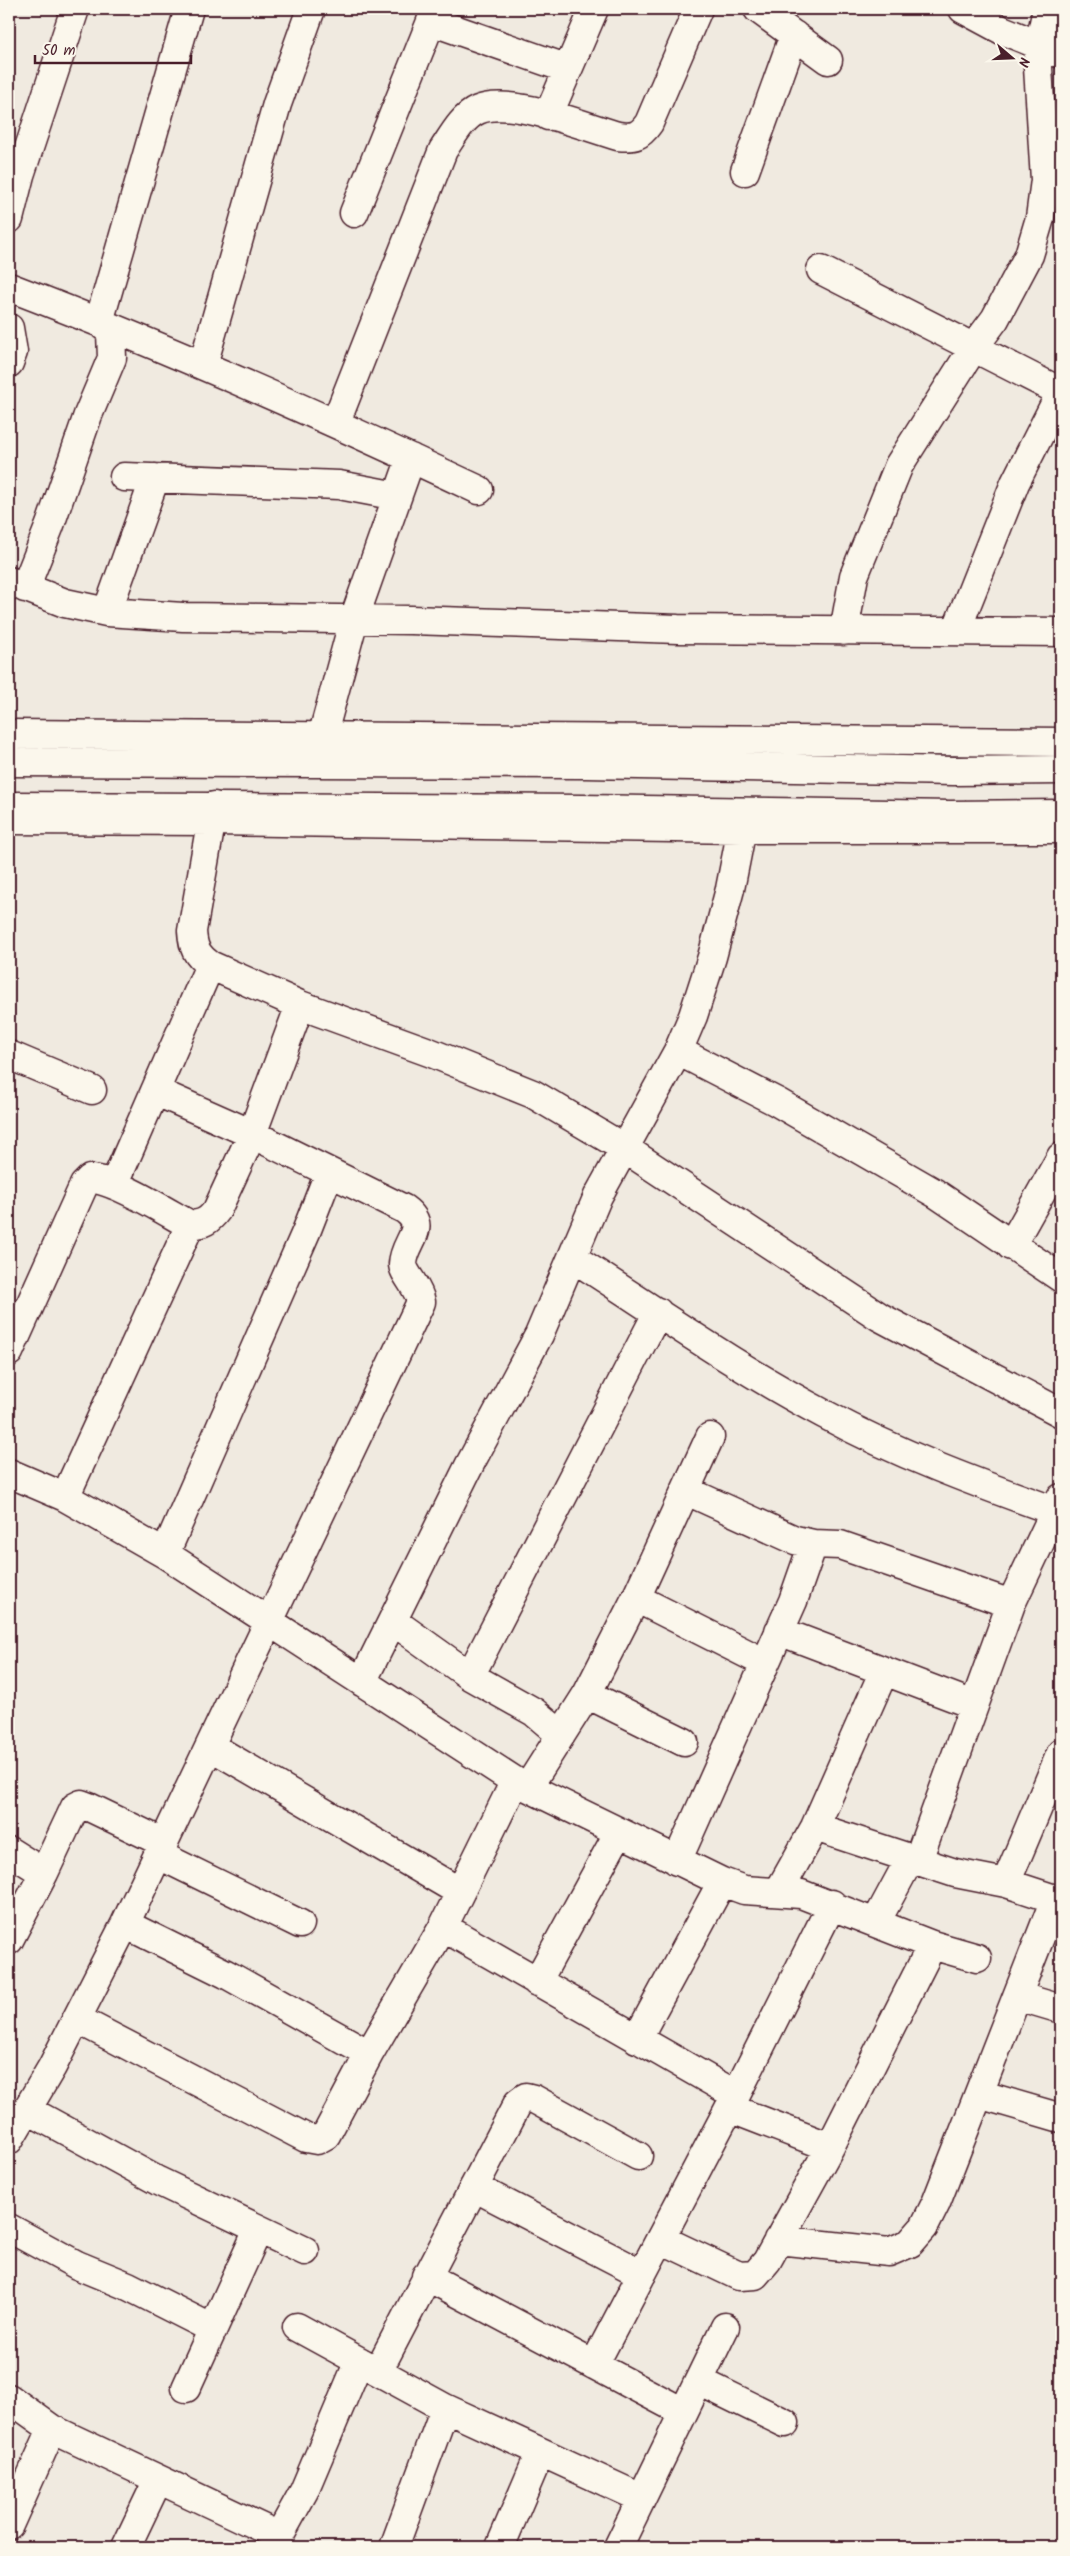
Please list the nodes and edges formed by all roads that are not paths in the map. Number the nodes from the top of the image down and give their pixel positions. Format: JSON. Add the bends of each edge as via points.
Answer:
{"nodes":[{"id":1,"x":75,"y":9,"type":"edge"},
{"id":2,"x":189,"y":9,"type":"edge"},
{"id":3,"x":311,"y":9,"type":"edge"},
{"id":4,"x":594,"y":9,"type":"edge"},
{"id":5,"x":698,"y":9,"type":"edge"},
{"id":6,"x":758,"y":9,"type":"edge"},
{"id":7,"x":963,"y":9,"type":"edge"},
{"id":8,"x":1048,"y":9,"type":"edge"},
{"id":9,"x":433,"y":15,"type":"edge"},
{"id":10,"x":794,"y":35,"type":"junction"},
{"id":11,"x":1050,"y":50,"type":"edge"},
{"id":12,"x":828,"y":60,"type":"dead end"},
{"id":13,"x":568,"y":69,"type":"junction"},
{"id":14,"x":548,"y":116,"type":"junction"},
{"id":15,"x":1053,"y":160,"type":"edge"},
{"id":16,"x":745,"y":171,"type":"dead end"},
{"id":17,"x":354,"y":214,"type":"dead end"},
{"id":18,"x":9,"y":219,"type":"edge"},
{"id":19,"x":820,"y":270,"type":"dead end"},
{"id":20,"x":9,"y":287,"type":"edge"},
{"id":21,"x":99,"y":322,"type":"junction"},
{"id":22,"x":9,"y":328,"type":"edge"},
{"id":23,"x":974,"y":347,"type":"junction"},
{"id":24,"x":9,"y":363,"type":"edge"},
{"id":25,"x":203,"y":365,"type":"junction"},
{"id":26,"x":1061,"y":392,"type":"edge"},
{"id":27,"x":336,"y":422,"type":"junction"},
{"id":28,"x":411,"y":458,"type":"junction"},
{"id":29,"x":124,"y":477,"type":"dead end"},
{"id":30,"x":155,"y":478,"type":"junction"},
{"id":31,"x":479,"y":490,"type":"dead end"},
{"id":32,"x":398,"y":496,"type":"junction"},
{"id":33,"x":17,"y":585,"type":"edge"},
{"id":34,"x":107,"y":612,"type":"junction"},
{"id":35,"x":354,"y":620,"type":"junction"},
{"id":36,"x":844,"y":630,"type":"junction"},
{"id":37,"x":956,"y":631,"type":"junction"},
{"id":38,"x":1061,"y":632,"type":"edge"},
{"id":39,"x":9,"y":734,"type":"edge"},
{"id":40,"x":322,"y":736,"type":"junction"},
{"id":41,"x":1061,"y":742,"type":"edge"},
{"id":42,"x":9,"y":762,"type":"edge"},
{"id":43,"x":315,"y":763,"type":"junction"},
{"id":44,"x":1061,"y":770,"type":"edge"},
{"id":45,"x":9,"y":806,"type":"edge"},
{"id":46,"x":213,"y":813,"type":"junction"},
{"id":47,"x":1061,"y":814,"type":"edge"},
{"id":48,"x":9,"y":820,"type":"edge"},
{"id":49,"x":744,"y":820,"type":"junction"},
{"id":50,"x":1061,"y":829,"type":"edge"},
{"id":51,"x":210,"y":965,"type":"junction"},
{"id":52,"x":300,"y":1005,"type":"junction"},
{"id":53,"x":678,"y":1051,"type":"junction"},
{"id":54,"x":9,"y":1055,"type":"edge"},
{"id":55,"x":92,"y":1090,"type":"dead end"},
{"id":56,"x":155,"y":1091,"type":"junction"},
{"id":57,"x":252,"y":1134,"type":"junction"},
{"id":58,"x":624,"y":1148,"type":"junction"},
{"id":59,"x":1061,"y":1158,"type":"edge"},
{"id":60,"x":329,"y":1173,"type":"junction"},
{"id":61,"x":114,"y":1185,"type":"junction"},
{"id":62,"x":190,"y":1224,"type":"junction"},
{"id":63,"x":1011,"y":1246,"type":"junction"},
{"id":64,"x":573,"y":1258,"type":"junction"},
{"id":65,"x":1061,"y":1278,"type":"edge"},
{"id":66,"x":658,"y":1312,"type":"junction"},
{"id":67,"x":9,"y":1352,"type":"edge"},
{"id":68,"x":1061,"y":1413,"type":"edge"},
{"id":69,"x":710,"y":1437,"type":"dead end"},
{"id":70,"x":9,"y":1473,"type":"edge"},
{"id":71,"x":688,"y":1490,"type":"junction"},
{"id":72,"x":65,"y":1497,"type":"junction"},
{"id":73,"x":1058,"y":1505,"type":"edge"},
{"id":74,"x":813,"y":1544,"type":"junction"},
{"id":75,"x":165,"y":1554,"type":"junction"},
{"id":76,"x":636,"y":1598,"type":"junction"},
{"id":77,"x":1011,"y":1604,"type":"junction"},
{"id":78,"x":393,"y":1621,"type":"junction"},
{"id":79,"x":270,"y":1623,"type":"junction"},
{"id":80,"x":779,"y":1631,"type":"junction"},
{"id":81,"x":765,"y":1663,"type":"junction"},
{"id":82,"x":884,"y":1671,"type":"junction"},
{"id":83,"x":470,"y":1676,"type":"junction"},
{"id":84,"x":362,"y":1682,"type":"junction"},
{"id":85,"x":587,"y":1694,"type":"junction"},
{"id":86,"x":974,"y":1705,"type":"junction"},
{"id":87,"x":561,"y":1735,"type":"junction"},
{"id":88,"x":684,"y":1742,"type":"dead end"},
{"id":89,"x":210,"y":1746,"type":"junction"},
{"id":90,"x":1061,"y":1753,"type":"edge"},
{"id":91,"x":522,"y":1784,"type":"junction"},
{"id":92,"x":815,"y":1827,"type":"junction"},
{"id":93,"x":619,"y":1832,"type":"junction"},
{"id":94,"x":162,"y":1849,"type":"junction"},
{"id":95,"x":9,"y":1851,"type":"edge"},
{"id":96,"x":914,"y":1858,"type":"junction"},
{"id":97,"x":677,"y":1861,"type":"junction"},
{"id":98,"x":44,"y":1873,"type":"junction"},
{"id":99,"x":722,"y":1882,"type":"junction"},
{"id":100,"x":1006,"y":1883,"type":"junction"},
{"id":101,"x":779,"y":1891,"type":"junction"},
{"id":102,"x":460,"y":1892,"type":"junction"},
{"id":103,"x":1058,"y":1900,"type":"edge"},
{"id":104,"x":832,"y":1904,"type":"junction"},
{"id":105,"x":876,"y":1922,"type":"junction"},
{"id":106,"x":125,"y":1924,"type":"junction"},
{"id":107,"x":300,"y":1924,"type":"dead end"},
{"id":108,"x":443,"y":1927,"type":"junction"},
{"id":109,"x":9,"y":1940,"type":"edge"},
{"id":110,"x":932,"y":1944,"type":"junction"},
{"id":111,"x":977,"y":1958,"type":"dead end"},
{"id":112,"x":537,"y":1982,"type":"junction"},
{"id":113,"x":1017,"y":1996,"type":"junction"},
{"id":114,"x":1061,"y":2008,"type":"edge"},
{"id":115,"x":77,"y":2019,"type":"junction"},
{"id":116,"x":637,"y":2039,"type":"junction"},
{"id":117,"x":369,"y":2054,"type":"junction"},
{"id":118,"x":979,"y":2094,"type":"junction"},
{"id":119,"x":732,"y":2101,"type":"junction"},
{"id":120,"x":28,"y":2110,"type":"junction"},
{"id":121,"x":1061,"y":2118,"type":"edge"},
{"id":122,"x":9,"y":2140,"type":"edge"},
{"id":123,"x":830,"y":2147,"type":"junction"},
{"id":124,"x":638,"y":2156,"type":"dead end"},
{"id":125,"x":474,"y":2187,"type":"junction"},
{"id":126,"x":9,"y":2228,"type":"edge"},
{"id":127,"x":258,"y":2230,"type":"junction"},
{"id":128,"x":660,"y":2239,"type":"junction"},
{"id":129,"x":778,"y":2240,"type":"junction"},
{"id":130,"x":305,"y":2252,"type":"dead end"},
{"id":131,"x":642,"y":2274,"type":"junction"},
{"id":132,"x":426,"y":2276,"type":"junction"},
{"id":133,"x":297,"y":2327,"type":"dead end"},
{"id":134,"x":725,"y":2327,"type":"dead end"},
{"id":135,"x":213,"y":2329,"type":"junction"},
{"id":136,"x":594,"y":2365,"type":"junction"},
{"id":137,"x":368,"y":2366,"type":"junction"},
{"id":138,"x":699,"y":2381,"type":"junction"},
{"id":139,"x":186,"y":2388,"type":"dead end"},
{"id":140,"x":9,"y":2398,"type":"edge"},
{"id":141,"x":445,"y":2408,"type":"junction"},
{"id":142,"x":683,"y":2412,"type":"junction"},
{"id":143,"x":785,"y":2423,"type":"dead end"},
{"id":144,"x":52,"y":2429,"type":"junction"},
{"id":145,"x":540,"y":2453,"type":"junction"},
{"id":146,"x":158,"y":2480,"type":"junction"},
{"id":147,"x":641,"y":2498,"type":"junction"},
{"id":148,"x":9,"y":2524,"type":"edge"},
{"id":149,"x":276,"y":2542,"type":"edge"},
{"id":150,"x":126,"y":2547,"type":"edge"},
{"id":151,"x":394,"y":2547,"type":"edge"},
{"id":152,"x":500,"y":2547,"type":"edge"},
{"id":153,"x":618,"y":2547,"type":"edge"}],
"edges":[{"from":1,"to":18,"type":"main road","via":[[20,174]]},
{"from":2,"to":21,"type":"main road"},
{"from":3,"to":25,"type":"main road","via":[[277,104]]},
{"from":4,"to":13,"type":"main road"},
{"from":5,"to":14,"type":"main road","via":[[642,132],[633,138],[618,136]]},
{"from":6,"to":10,"type":"main road"},
{"from":7,"to":11,"type":"main road"},
{"from":8,"to":11,"type":"main road"},
{"from":9,"to":13,"type":"main road"},
{"from":9,"to":17,"type":"main road"},
{"from":10,"to":12,"type":"main road"},
{"from":10,"to":16,"type":"main road"},
{"from":11,"to":15,"type":"main road"},
{"from":13,"to":14,"type":"main road"},
{"from":14,"to":27,"type":"main road","via":[[496,105],[476,110],[443,150]]},
{"from":15,"to":23,"type":"main road","via":[[1045,180],[1040,218],[1029,255],[995,320]]},
{"from":19,"to":23,"type":"main road"},
{"from":20,"to":21,"type":"main road"},
{"from":21,"to":25,"type":"main road"},
{"from":21,"to":33,"type":"main road","via":[[110,332],[112,358],[88,414],[50,525]]},
{"from":22,"to":24,"type":"main road","via":[[13,352]]},
{"from":23,"to":26,"type":"main road"},
{"from":23,"to":36,"type":"main road","via":[[899,465],[854,576]]},
{"from":25,"to":27,"type":"main road"},
{"from":26,"to":37,"type":"main road","via":[[1015,483]]},
{"from":27,"to":28,"type":"main road"},
{"from":28,"to":31,"type":"main road"},
{"from":28,"to":32,"type":"main road"},
{"from":29,"to":30,"type":"main road"},
{"from":30,"to":32,"type":"main road","via":[[330,484]]},
{"from":30,"to":34,"type":"main road"},
{"from":32,"to":35,"type":"main road"},
{"from":33,"to":34,"type":"main road","via":[[65,603]]},
{"from":34,"to":35,"type":"main road","via":[[183,617]]},
{"from":35,"to":36,"type":"main road"},
{"from":35,"to":40,"type":"main road"},
{"from":36,"to":37,"type":"main road"},
{"from":37,"to":38,"type":"main road"},
{"from":39,"to":40,"type":"main road"},
{"from":40,"to":41,"type":"main road"},
{"from":40,"to":43,"type":"main road"},
{"from":42,"to":43,"type":"main road"},
{"from":43,"to":44,"type":"main road"},
{"from":45,"to":46,"type":"main road"},
{"from":46,"to":48,"type":"main road"},
{"from":46,"to":49,"type":"main road"},
{"from":46,"to":51,"type":"main road","via":[[192,931],[193,946],[199,957]]},
{"from":47,"to":49,"type":"main road"},
{"from":49,"to":50,"type":"main road"},
{"from":49,"to":53,"type":"main road","via":[[712,957]]},
{"from":51,"to":52,"type":"main road"},
{"from":51,"to":56,"type":"main road"},
{"from":52,"to":57,"type":"main road"},
{"from":52,"to":58,"type":"main road","via":[[533,1094]]},
{"from":53,"to":58,"type":"main road"},
{"from":53,"to":63,"type":"main road","via":[[862,1149],[935,1193]]},
{"from":54,"to":55,"type":"main road"},
{"from":56,"to":57,"type":"main road"},
{"from":56,"to":61,"type":"main road"},
{"from":57,"to":60,"type":"main road"},
{"from":57,"to":62,"type":"main road","via":[[217,1210],[210,1220]]},
{"from":58,"to":64,"type":"main road","via":[[598,1196]]},
{"from":58,"to":68,"type":"main road","via":[[880,1317]]},
{"from":59,"to":63,"type":"main road"},
{"from":60,"to":75,"type":"main road"},
{"from":60,"to":79,"type":"main road","via":[[414,1216],[416,1224],[403,1264],[422,1302]]},
{"from":61,"to":62,"type":"main road"},
{"from":61,"to":67,"type":"main road","via":[[90,1179],[84,1186]]},
{"from":62,"to":72,"type":"main road"},
{"from":63,"to":65,"type":"main road"},
{"from":64,"to":66,"type":"main road"},
{"from":64,"to":78,"type":"main road","via":[[539,1334],[470,1464]]},
{"from":66,"to":73,"type":"main road","via":[[824,1414],[894,1448],[957,1475]]},
{"from":66,"to":83,"type":"main road"},
{"from":69,"to":71,"type":"main road"},
{"from":70,"to":72,"type":"main road"},
{"from":71,"to":74,"type":"main road","via":[[795,1540]]},
{"from":71,"to":76,"type":"main road"},
{"from":72,"to":75,"type":"main road"},
{"from":73,"to":77,"type":"main road"},
{"from":74,"to":77,"type":"main road","via":[[840,1545]]},
{"from":74,"to":80,"type":"main road"},
{"from":75,"to":79,"type":"main road"},
{"from":76,"to":81,"type":"main road"},
{"from":76,"to":85,"type":"main road"},
{"from":77,"to":86,"type":"main road"},
{"from":78,"to":83,"type":"main road"},
{"from":78,"to":84,"type":"main road"},
{"from":79,"to":84,"type":"main road"},
{"from":79,"to":89,"type":"main road"},
{"from":80,"to":81,"type":"main road"},
{"from":80,"to":82,"type":"main road"},
{"from":81,"to":97,"type":"main road"},
{"from":82,"to":86,"type":"main road"},
{"from":82,"to":92,"type":"main road"},
{"from":83,"to":87,"type":"main road","via":[[534,1712]]},
{"from":84,"to":91,"type":"main road"},
{"from":85,"to":87,"type":"main road"},
{"from":85,"to":88,"type":"main road"},
{"from":86,"to":96,"type":"main road"},
{"from":87,"to":91,"type":"main road"},
{"from":89,"to":94,"type":"main road"},
{"from":89,"to":102,"type":"main road"},
{"from":90,"to":100,"type":"main road"},
{"from":91,"to":93,"type":"main road"},
{"from":91,"to":102,"type":"main road"},
{"from":92,"to":96,"type":"main road"},
{"from":92,"to":101,"type":"main road"},
{"from":93,"to":97,"type":"main road"},
{"from":93,"to":112,"type":"main road"},
{"from":94,"to":98,"type":"main road","via":[[81,1804],[70,1814]]},
{"from":94,"to":106,"type":"main road"},
{"from":94,"to":107,"type":"main road"},
{"from":95,"to":98,"type":"main road"},
{"from":96,"to":100,"type":"main road","via":[[955,1873]]},
{"from":96,"to":105,"type":"main road"},
{"from":97,"to":99,"type":"main road"},
{"from":98,"to":109,"type":"main road"},
{"from":99,"to":101,"type":"main road","via":[[744,1890]]},
{"from":99,"to":116,"type":"main road"},
{"from":100,"to":103,"type":"main road"},
{"from":101,"to":104,"type":"main road"},
{"from":102,"to":108,"type":"main road"},
{"from":103,"to":113,"type":"main road"},
{"from":104,"to":105,"type":"main road"},
{"from":104,"to":119,"type":"main road"},
{"from":105,"to":110,"type":"main road"},
{"from":106,"to":115,"type":"main road"},
{"from":106,"to":117,"type":"main road","via":[[226,1974]]},
{"from":108,"to":112,"type":"main road"},
{"from":108,"to":117,"type":"main road"},
{"from":110,"to":111,"type":"main road"},
{"from":110,"to":123,"type":"main road"},
{"from":112,"to":116,"type":"main road"},
{"from":113,"to":114,"type":"main road"},
{"from":113,"to":118,"type":"main road"},
{"from":115,"to":117,"type":"main road","via":[[306,2138],[317,2140],[326,2135]]},
{"from":115,"to":120,"type":"main road"},
{"from":116,"to":119,"type":"main road"},
{"from":118,"to":121,"type":"main road"},
{"from":118,"to":129,"type":"main road","via":[[936,2203],[910,2243],[889,2252]]},
{"from":119,"to":123,"type":"main road"},
{"from":119,"to":128,"type":"main road"},
{"from":120,"to":122,"type":"main road"},
{"from":120,"to":127,"type":"main road","via":[[158,2182]]},
{"from":123,"to":129,"type":"main road"},
{"from":124,"to":125,"type":"main road","via":[[526,2097],[518,2103]]},
{"from":125,"to":131,"type":"main road"},
{"from":125,"to":132,"type":"main road"},
{"from":126,"to":135,"type":"main road","via":[[77,2265],[128,2286]]},
{"from":127,"to":130,"type":"main road"},
{"from":127,"to":135,"type":"main road"},
{"from":128,"to":129,"type":"main road","via":[[738,2276],[755,2274],[767,2261]]},
{"from":128,"to":131,"type":"main road"},
{"from":131,"to":136,"type":"main road"},
{"from":132,"to":136,"type":"main road"},
{"from":132,"to":137,"type":"main road"},
{"from":133,"to":137,"type":"main road"},
{"from":134,"to":138,"type":"main road"},
{"from":135,"to":139,"type":"main road"},
{"from":136,"to":142,"type":"main road"},
{"from":137,"to":141,"type":"main road"},
{"from":137,"to":149,"type":"main road"},
{"from":138,"to":142,"type":"main road"},
{"from":138,"to":143,"type":"main road"},
{"from":140,"to":144,"type":"main road"},
{"from":141,"to":145,"type":"main road"},
{"from":141,"to":151,"type":"main road"},
{"from":142,"to":147,"type":"main road"},
{"from":144,"to":146,"type":"main road"},
{"from":144,"to":148,"type":"main road"},
{"from":145,"to":147,"type":"main road"},
{"from":145,"to":152,"type":"main road"},
{"from":146,"to":149,"type":"main road"},
{"from":146,"to":150,"type":"main road"},
{"from":147,"to":153,"type":"main road"}]}
